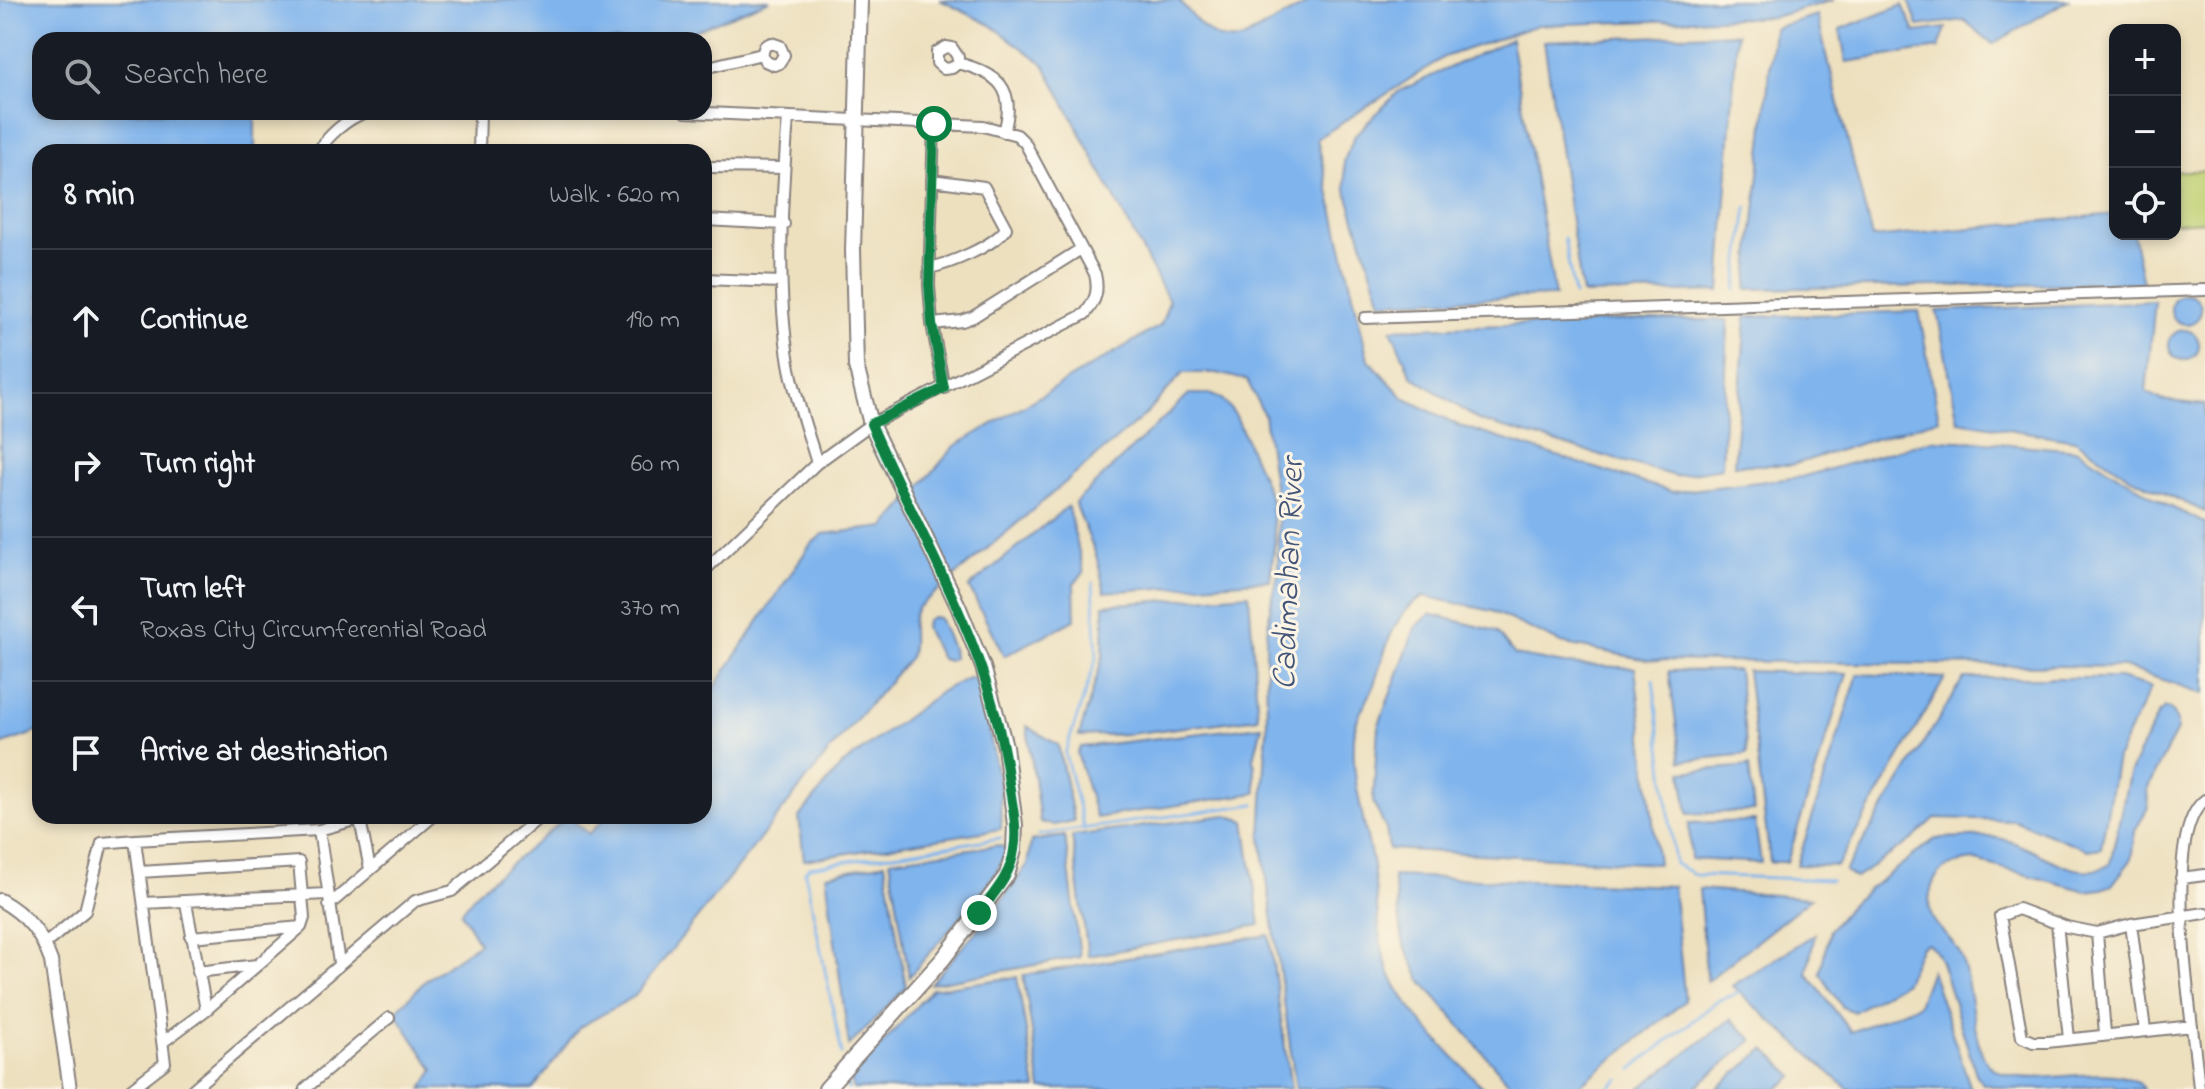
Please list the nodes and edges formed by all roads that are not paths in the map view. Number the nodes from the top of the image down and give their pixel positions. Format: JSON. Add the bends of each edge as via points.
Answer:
{"nodes":[{"id":1,"x":860,"y":0,"type":"edge"},
{"id":2,"x":762,"y":54,"type":"dead end"},
{"id":3,"x":958,"y":63,"type":"dead end"},
{"id":4,"x":712,"y":66,"type":"edge"},
{"id":5,"x":712,"y":114,"type":"edge"},
{"id":6,"x":788,"y":118,"type":"junction"},
{"id":7,"x":350,"y":120,"type":"edge"},
{"id":8,"x":480,"y":120,"type":"edge"},
{"id":9,"x":857,"y":122,"type":"junction"},
{"id":10,"x":934,"y":124,"type":"junction"},
{"id":11,"x":1004,"y":132,"type":"junction"},
{"id":12,"x":322,"y":144,"type":"edge"},
{"id":13,"x":479,"y":144,"type":"edge"},
{"id":14,"x":712,"y":167,"type":"edge"},
{"id":15,"x":784,"y":168,"type":"junction"},
{"id":16,"x":932,"y":180,"type":"junction"},
{"id":17,"x":712,"y":220,"type":"edge"},
{"id":18,"x":784,"y":224,"type":"junction"},
{"id":19,"x":1081,"y":249,"type":"junction"},
{"id":20,"x":929,"y":268,"type":"junction"},
{"id":21,"x":712,"y":279,"type":"edge"},
{"id":22,"x":781,"y":282,"type":"junction"},
{"id":23,"x":2205,"y":290,"type":"edge"},
{"id":24,"x":1365,"y":318,"type":"dead end"},
{"id":25,"x":932,"y":324,"type":"junction"},
{"id":26,"x":944,"y":388,"type":"junction"},
{"id":27,"x":871,"y":424,"type":"junction"},
{"id":28,"x":817,"y":463,"type":"junction"},
{"id":29,"x":712,"y":563,"type":"edge"},
{"id":30,"x":2205,"y":800,"type":"edge"},
{"id":31,"x":342,"y":824,"type":"edge"},
{"id":32,"x":366,"y":824,"type":"edge"},
{"id":33,"x":424,"y":824,"type":"edge"},
{"id":34,"x":532,"y":824,"type":"edge"},
{"id":35,"x":319,"y":830,"type":"junction"},
{"id":36,"x":135,"y":840,"type":"junction"},
{"id":37,"x":370,"y":869,"type":"junction"},
{"id":38,"x":140,"y":872,"type":"junction"},
{"id":39,"x":2205,"y":875,"type":"edge"},
{"id":40,"x":2181,"y":878,"type":"junction"},
{"id":41,"x":302,"y":896,"type":"junction"},
{"id":42,"x":328,"y":899,"type":"junction"},
{"id":43,"x":0,"y":900,"type":"edge"},
{"id":44,"x":144,"y":903,"type":"junction"},
{"id":45,"x":186,"y":903,"type":"junction"},
{"id":46,"x":2205,"y":913,"type":"edge"},
{"id":47,"x":2182,"y":914,"type":"junction"},
{"id":48,"x":2057,"y":923,"type":"junction"},
{"id":49,"x":2131,"y":924,"type":"junction"},
{"id":50,"x":301,"y":927,"type":"junction"},
{"id":51,"x":2097,"y":933,"type":"junction"},
{"id":52,"x":191,"y":937,"type":"junction"},
{"id":53,"x":45,"y":944,"type":"junction"},
{"id":54,"x":339,"y":963,"type":"junction"},
{"id":55,"x":257,"y":965,"type":"junction"},
{"id":56,"x":197,"y":972,"type":"junction"},
{"id":57,"x":206,"y":1010,"type":"junction"},
{"id":58,"x":389,"y":1018,"type":"dead end"},
{"id":59,"x":2192,"y":1026,"type":"junction"},
{"id":60,"x":2145,"y":1030,"type":"junction"},
{"id":61,"x":2105,"y":1034,"type":"junction"},
{"id":62,"x":2069,"y":1039,"type":"junction"},
{"id":63,"x":163,"y":1042,"type":"junction"},
{"id":64,"x":828,"y":1088,"type":"edge"},
{"id":65,"x":70,"y":1089,"type":"edge"},
{"id":66,"x":131,"y":1089,"type":"edge"},
{"id":67,"x":193,"y":1089,"type":"edge"},
{"id":68,"x":305,"y":1089,"type":"edge"},
{"id":69,"x":2199,"y":1089,"type":"edge"}],
"edges":[{"from":1,"to":9,"type":"main road"},
{"from":2,"to":4,"type":"street"},
{"from":3,"to":11,"type":"street","via":[[983,70],[1000,85],[1008,106]]},
{"from":5,"to":6,"type":"street"},
{"from":6,"to":9,"type":"street"},
{"from":6,"to":15,"type":"street"},
{"from":7,"to":12,"type":"street"},
{"from":8,"to":13,"type":"street"},
{"from":9,"to":10,"type":"street"},
{"from":9,"to":27,"type":"main road","via":[[856,366]]},
{"from":10,"to":11,"type":"street"},
{"from":10,"to":16,"type":"street"},
{"from":11,"to":19,"type":"street","via":[[1025,143]]},
{"from":14,"to":15,"type":"street"},
{"from":15,"to":18,"type":"street"},
{"from":16,"to":20,"type":"street"},
{"from":16,"to":20,"type":"street","via":[[984,187],[1006,228],[949,264]]},
{"from":17,"to":18,"type":"street"},
{"from":18,"to":22,"type":"street"},
{"from":19,"to":25,"type":"street","via":[[973,317]]},
{"from":19,"to":26,"type":"street","via":[[1098,285],[1085,314]]},
{"from":20,"to":25,"type":"street"},
{"from":21,"to":22,"type":"street"},
{"from":22,"to":28,"type":"street","via":[[789,363]]},
{"from":23,"to":24,"type":"street"},
{"from":25,"to":26,"type":"street"},
{"from":26,"to":27,"type":"street"},
{"from":27,"to":28,"type":"street"},
{"from":27,"to":64,"type":"main road","via":[[983,667],[1005,746],[1014,850],[1007,875],[952,948]]},
{"from":28,"to":29,"type":"street"},
{"from":30,"to":40,"type":"street","via":[[2188,828]]},
{"from":31,"to":35,"type":"street"},
{"from":32,"to":37,"type":"street"},
{"from":33,"to":37,"type":"street"},
{"from":34,"to":54,"type":"street","via":[[452,891],[415,901]]},
{"from":35,"to":36,"type":"street"},
{"from":35,"to":42,"type":"street"},
{"from":36,"to":38,"type":"street"},
{"from":36,"to":53,"type":"street","via":[[102,843],[85,911]]},
{"from":37,"to":42,"type":"street"},
{"from":38,"to":41,"type":"street","via":[[299,862]]},
{"from":38,"to":44,"type":"street"},
{"from":39,"to":40,"type":"street"},
{"from":40,"to":47,"type":"street"},
{"from":41,"to":42,"type":"street"},
{"from":41,"to":45,"type":"street"},
{"from":41,"to":50,"type":"street"},
{"from":42,"to":54,"type":"street"},
{"from":43,"to":53,"type":"street","via":[[33,924]]},
{"from":44,"to":45,"type":"street"},
{"from":44,"to":63,"type":"street"},
{"from":45,"to":52,"type":"street"},
{"from":46,"to":47,"type":"street"},
{"from":47,"to":49,"type":"street"},
{"from":47,"to":59,"type":"street"},
{"from":48,"to":51,"type":"street"},
{"from":48,"to":62,"type":"street"},
{"from":48,"to":62,"type":"street","via":[[2018,909],[2000,916],[2022,1037],[2033,1042]]},
{"from":49,"to":51,"type":"street"},
{"from":49,"to":60,"type":"street"},
{"from":50,"to":52,"type":"street"},
{"from":50,"to":55,"type":"street"},
{"from":51,"to":61,"type":"street"},
{"from":52,"to":56,"type":"street"},
{"from":53,"to":65,"type":"street"},
{"from":54,"to":67,"type":"street"},
{"from":55,"to":56,"type":"street"},
{"from":55,"to":57,"type":"street"},
{"from":56,"to":57,"type":"street"},
{"from":57,"to":63,"type":"street"},
{"from":58,"to":68,"type":"street"},
{"from":59,"to":60,"type":"street"},
{"from":59,"to":69,"type":"street"},
{"from":60,"to":61,"type":"street"},
{"from":61,"to":62,"type":"street"},
{"from":63,"to":66,"type":"street","via":[[165,1063]]}]}
